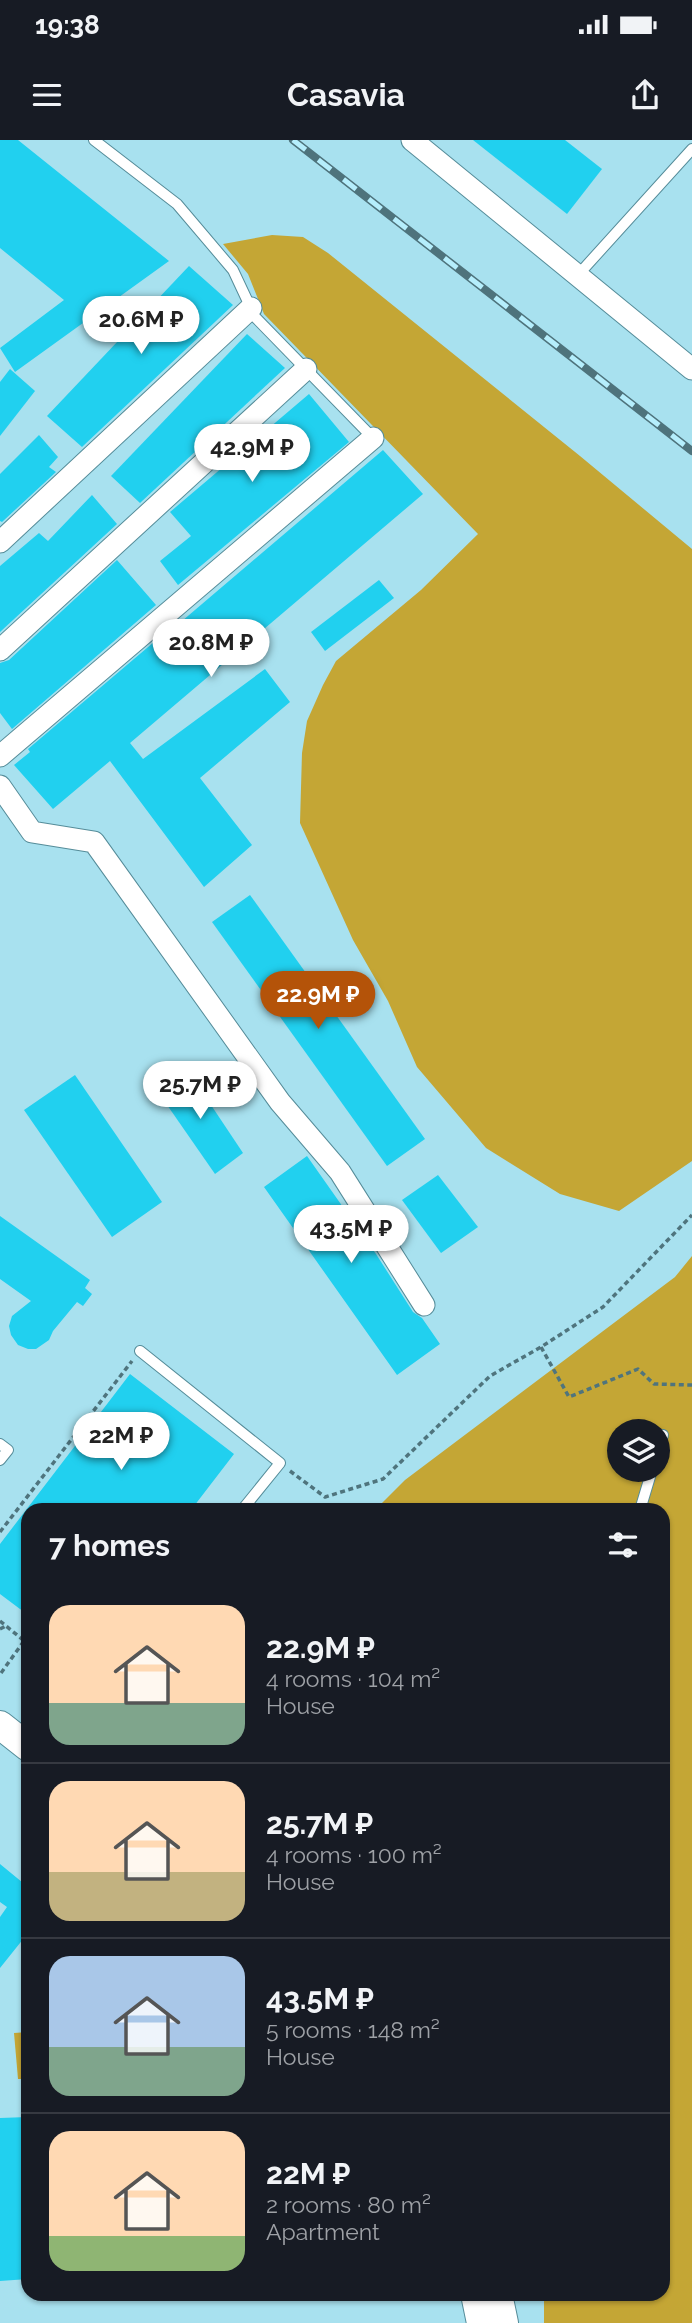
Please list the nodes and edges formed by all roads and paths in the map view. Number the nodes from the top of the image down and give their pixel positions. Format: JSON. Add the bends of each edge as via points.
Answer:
{"nodes":[{"id":1,"x":94,"y":140,"type":"edge"},
{"id":2,"x":412,"y":140,"type":"edge"},
{"id":3,"x":692,"y":149,"type":"edge"},
{"id":4,"x":578,"y":275,"type":"junction"},
{"id":5,"x":251,"y":308,"type":"junction"},
{"id":6,"x":306,"y":369,"type":"junction"},
{"id":7,"x":692,"y":369,"type":"edge"},
{"id":8,"x":373,"y":438,"type":"joint"},
{"id":9,"x":0,"y":542,"type":"edge"},
{"id":10,"x":0,"y":650,"type":"edge"},
{"id":11,"x":0,"y":756,"type":"edge"},
{"id":12,"x":0,"y":786,"type":"edge"},
{"id":13,"x":692,"y":1215,"type":"edge"},
{"id":14,"x":424,"y":1305,"type":"dead end"},
{"id":15,"x":541,"y":1348,"type":"junction"},
{"id":16,"x":140,"y":1351,"type":"joint"},
{"id":17,"x":692,"y":1385,"type":"edge"},
{"id":18,"x":0,"y":1444,"type":"edge"},
{"id":19,"x":0,"y":1460,"type":"edge"},
{"id":20,"x":280,"y":1463,"type":"junction"},
{"id":21,"x":649,"y":1482,"type":"edge"},
{"id":22,"x":22,"y":1503,"type":"edge"},
{"id":23,"x":248,"y":1503,"type":"edge"},
{"id":24,"x":642,"y":1503,"type":"edge"},
{"id":25,"x":21,"y":1505,"type":"edge"},
{"id":26,"x":0,"y":1532,"type":"edge"},
{"id":27,"x":0,"y":1621,"type":"edge"},
{"id":28,"x":6,"y":1626,"type":"junction"},
{"id":29,"x":0,"y":1629,"type":"edge"},
{"id":30,"x":21,"y":1638,"type":"edge"},
{"id":31,"x":21,"y":1648,"type":"edge"},
{"id":32,"x":1,"y":1674,"type":"edge"},
{"id":33,"x":0,"y":1725,"type":"edge"},
{"id":34,"x":21,"y":1742,"type":"edge"},
{"id":35,"x":476,"y":2301,"type":"edge"},
{"id":36,"x":499,"y":2301,"type":"edge"},
{"id":37,"x":481,"y":2323,"type":"edge"},
{"id":38,"x":504,"y":2323,"type":"edge"}],
"edges":[{"from":1,"to":5,"type":"lane","via":[[177,204],[233,270]]},
{"from":2,"to":4,"type":"street"},
{"from":3,"to":4,"type":"lane"},
{"from":4,"to":7,"type":"street"},
{"from":5,"to":6,"type":"lane"},
{"from":5,"to":9,"type":"street"},
{"from":6,"to":8,"type":"lane"},
{"from":6,"to":10,"type":"street"},
{"from":8,"to":11,"type":"street"},
{"from":12,"to":14,"type":"street","via":[[32,832],[94,842],[280,1102],[340,1172]]},
{"from":13,"to":15,"type":"path","via":[[603,1307]]},
{"from":15,"to":17,"type":"path","via":[[569,1398],[638,1369],[654,1384]]},
{"from":15,"to":20,"type":"path","via":[[490,1376],[383,1479],[325,1497]]},
{"from":16,"to":20,"type":"lane"},
{"from":16,"to":22,"type":"path"},
{"from":18,"to":19,"type":"lane","via":[[8,1450]]},
{"from":20,"to":23,"type":"lane"},
{"from":21,"to":24,"type":"lane"},
{"from":25,"to":26,"type":"path"},
{"from":27,"to":28,"type":"path"},
{"from":28,"to":29,"type":"path"},
{"from":28,"to":30,"type":"path"},
{"from":31,"to":32,"type":"path"},
{"from":33,"to":34,"type":"main road"},
{"from":35,"to":37,"type":"main road"},
{"from":36,"to":38,"type":"main road"}]}
